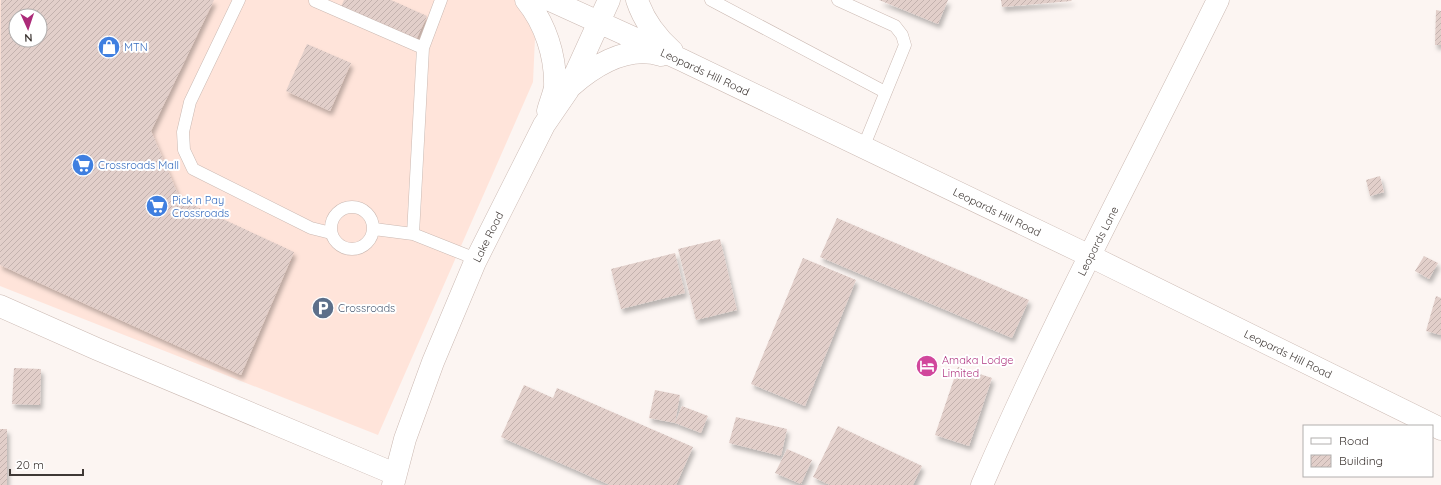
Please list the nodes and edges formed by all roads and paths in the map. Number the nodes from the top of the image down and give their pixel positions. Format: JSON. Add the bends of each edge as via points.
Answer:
{"nodes":[{"id":1,"x":239,"y":0,"type":"edge"},
{"id":2,"x":315,"y":0,"type":"edge"},
{"id":3,"x":526,"y":0,"type":"edge"},
{"id":4,"x":550,"y":0,"type":"edge"},
{"id":5,"x":609,"y":0,"type":"edge"},
{"id":6,"x":636,"y":0,"type":"edge"},
{"id":7,"x":711,"y":0,"type":"edge"},
{"id":8,"x":838,"y":0,"type":"edge"},
{"id":9,"x":1218,"y":0,"type":"edge"},
{"id":10,"x":437,"y":1,"type":"edge"},
{"id":11,"x":598,"y":22,"type":"junction"},
{"id":12,"x":423,"y":48,"type":"junction"},
{"id":13,"x":682,"y":60,"type":"junction"},
{"id":14,"x":568,"y":90,"type":"junction"},
{"id":15,"x":886,"y":92,"type":"junction"},
{"id":16,"x":544,"y":125,"type":"junction"},
{"id":17,"x":863,"y":148,"type":"junction"},
{"id":18,"x":374,"y":229,"type":"junction"},
{"id":19,"x":331,"y":234,"type":"junction"},
{"id":20,"x":413,"y":234,"type":"junction"},
{"id":21,"x":1090,"y":256,"type":"junction"},
{"id":22,"x":475,"y":262,"type":"junction"},
{"id":23,"x":0,"y":306,"type":"edge"},
{"id":24,"x":1433,"y":425,"type":"edge"},
{"id":25,"x":394,"y":479,"type":"edge"},
{"id":26,"x":982,"y":485,"type":"edge"}],
"edges":[{"from":1,"to":19,"type":"lane","via":[[190,102],[182,132],[184,150],[193,169],[312,228]]},
{"from":2,"to":12,"type":"lane"},
{"from":3,"to":16,"type":"main road","via":[[535,12],[551,47],[555,87]]},
{"from":4,"to":11,"type":"main road","name":"Leopards Hill Road"},
{"from":5,"to":11,"type":"main road","name":"Lake Road"},
{"from":6,"to":13,"type":"main road","via":[[642,17],[660,40]]},
{"from":7,"to":15,"type":"lane"},
{"from":8,"to":15,"type":"lane","via":[[894,26],[902,35],[904,46]]},
{"from":9,"to":21,"type":"main road","name":"Leopards Lane"},
{"from":10,"to":12,"type":"lane"},
{"from":11,"to":13,"type":"main road","name":"Leopards Hill Road"},
{"from":11,"to":14,"type":"main road","name":"Lake Road"},
{"from":12,"to":20,"type":"lane"},
{"from":13,"to":14,"type":"main road","via":[[658,54],[633,53],[610,60],[586,73]]},
{"from":13,"to":17,"type":"main road","name":"Leopards Hill Road"},
{"from":14,"to":16,"type":"main road","name":"Lake Road"},
{"from":15,"to":17,"type":"lane"},
{"from":16,"to":22,"type":"main road","name":"Lake Road"},
{"from":17,"to":21,"type":"main road","name":"Leopards Hill Road"},
{"from":18,"to":19,"type":"lane","via":[[371,239],[364,247],[350,250],[338,245]]},
{"from":18,"to":19,"type":"lane","via":[[372,219],[365,211],[355,207],[345,208],[336,214],[331,223]]},
{"from":18,"to":20,"type":"lane"},
{"from":20,"to":22,"type":"lane","via":[[466,255]]},
{"from":21,"to":24,"type":"main road","name":"Leopards Hill Road"},
{"from":21,"to":26,"type":"main road","name":"Leopards Lane"},
{"from":22,"to":25,"type":"main road","name":"Lake Road","via":[[428,376],[405,439]]},
{"from":23,"to":25,"type":"main road"}]}
